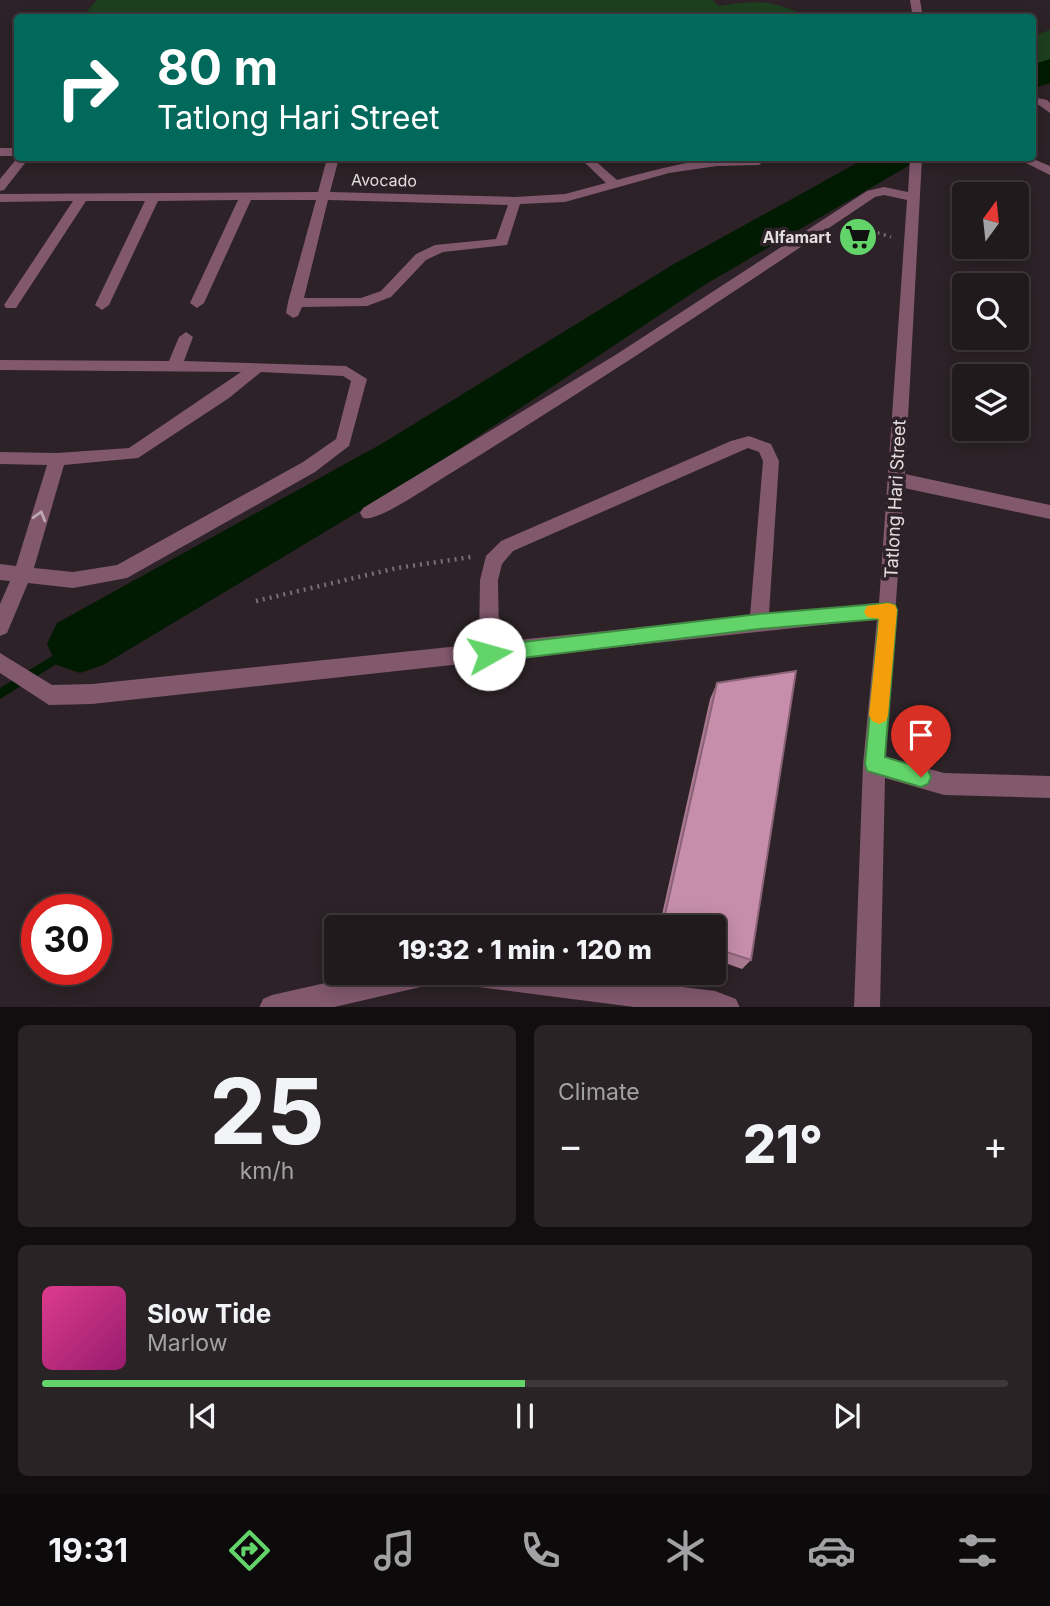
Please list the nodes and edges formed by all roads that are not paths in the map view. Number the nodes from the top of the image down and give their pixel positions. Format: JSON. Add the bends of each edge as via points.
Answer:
{"nodes":[{"id":1,"x":21,"y":161,"type":"edge"},
{"id":2,"x":332,"y":161,"type":"edge"},
{"id":3,"x":589,"y":161,"type":"edge"},
{"id":4,"x":738,"y":161,"type":"edge"},
{"id":5,"x":918,"y":161,"type":"edge"},
{"id":6,"x":1028,"y":161,"type":"edge"},
{"id":7,"x":1050,"y":171,"type":"edge"},
{"id":8,"x":614,"y":184,"type":"junction"},
{"id":9,"x":0,"y":187,"type":"edge"},
{"id":10,"x":153,"y":196,"type":"junction"},
{"id":11,"x":323,"y":196,"type":"junction"},
{"id":12,"x":82,"y":197,"type":"junction"},
{"id":13,"x":246,"y":197,"type":"junction"},
{"id":14,"x":913,"y":197,"type":"junction"},
{"id":15,"x":0,"y":198,"type":"edge"},
{"id":16,"x":515,"y":201,"type":"junction"},
{"id":17,"x":197,"y":303,"type":"dead end"},
{"id":18,"x":11,"y":305,"type":"dead end"},
{"id":19,"x":102,"y":305,"type":"dead end"},
{"id":20,"x":186,"y":337,"type":"dead end"},
{"id":21,"x":0,"y":365,"type":"edge"},
{"id":22,"x":175,"y":366,"type":"junction"},
{"id":23,"x":258,"y":367,"type":"junction"},
{"id":24,"x":0,"y":458,"type":"edge"},
{"id":25,"x":57,"y":459,"type":"junction"},
{"id":26,"x":895,"y":480,"type":"junction"},
{"id":27,"x":1050,"y":512,"type":"edge"},
{"id":28,"x":369,"y":513,"type":"dead end"},
{"id":29,"x":0,"y":572,"type":"edge"},
{"id":30,"x":23,"y":572,"type":"junction"},
{"id":31,"x":888,"y":610,"type":"junction"},
{"id":32,"x":759,"y":622,"type":"junction"},
{"id":33,"x":0,"y":627,"type":"edge"},
{"id":34,"x":489,"y":654,"type":"junction"},
{"id":35,"x":3,"y":663,"type":"edge"},
{"id":36,"x":874,"y":764,"type":"junction"},
{"id":37,"x":1050,"y":787,"type":"edge"},
{"id":38,"x":371,"y":985,"type":"edge"},
{"id":39,"x":565,"y":985,"type":"edge"},
{"id":40,"x":272,"y":1007,"type":"edge"},
{"id":41,"x":727,"y":1007,"type":"edge"},
{"id":42,"x":867,"y":1007,"type":"edge"}],
"edges":[{"from":1,"to":9,"type":"street"},
{"from":2,"to":11,"type":"street"},
{"from":3,"to":8,"type":"street"},
{"from":4,"to":8,"type":"street","name":"Avocado","via":[[668,170]]},
{"from":5,"to":14,"type":"street","name":"Tatlong Hari Street"},
{"from":6,"to":7,"type":"street"},
{"from":8,"to":16,"type":"street","name":"Avocado","via":[[565,198]]},
{"from":10,"to":12,"type":"street","name":"Avocado"},
{"from":10,"to":13,"type":"street","name":"Avocado"},
{"from":10,"to":19,"type":"street"},
{"from":11,"to":13,"type":"street","name":"Avocado"},
{"from":11,"to":16,"type":"street","name":"Avocado"},
{"from":11,"to":16,"type":"street","via":[[294,307],[362,303],[386,294],[421,257],[440,248],[502,242]]},
{"from":12,"to":15,"type":"street","name":"Avocado"},
{"from":12,"to":18,"type":"street"},
{"from":13,"to":17,"type":"street"},
{"from":14,"to":26,"type":"street","name":"Tatlong Hari Street"},
{"from":14,"to":28,"type":"street","via":[[884,191],[871,194],[615,361]]},
{"from":20,"to":22,"type":"street"},
{"from":21,"to":22,"type":"street"},
{"from":22,"to":23,"type":"street"},
{"from":23,"to":25,"type":"street","via":[[132,454]]},
{"from":23,"to":30,"type":"street","via":[[346,371],[359,379],[343,442],[309,467],[120,572],[74,580]]},
{"from":24,"to":25,"type":"street"},
{"from":30,"to":25,"type":"street","one_way":true},
{"from":26,"to":27,"type":"street"},
{"from":26,"to":31,"type":"street","name":"Tatlong Hari Street"},
{"from":29,"to":30,"type":"street"},
{"from":30,"to":33,"type":"street"},
{"from":31,"to":32,"type":"street"},
{"from":31,"to":36,"type":"street","name":"Tatlong Hari Street"},
{"from":32,"to":34,"type":"street"},
{"from":32,"to":34,"type":"street","via":[[771,461],[765,448],[749,442],[507,546],[493,561],[489,580]]},
{"from":34,"to":35,"type":"street","via":[[49,695]]},
{"from":36,"to":37,"type":"street","via":[[944,784]]},
{"from":36,"to":42,"type":"street","name":"Tatlong Hari Street"},
{"from":38,"to":40,"type":"street"},
{"from":39,"to":41,"type":"street"}]}
